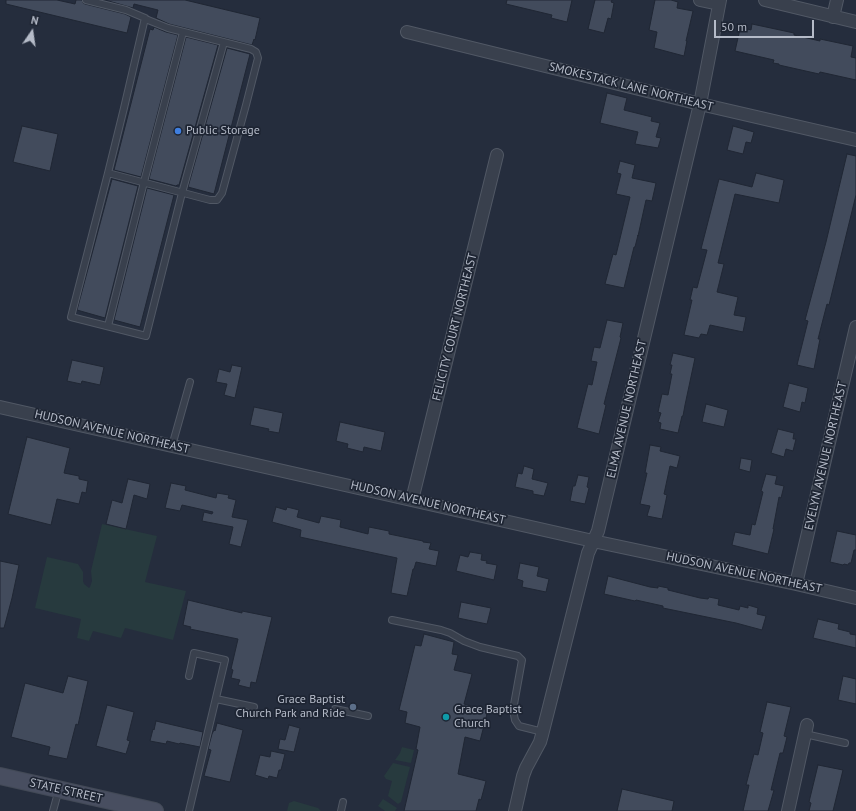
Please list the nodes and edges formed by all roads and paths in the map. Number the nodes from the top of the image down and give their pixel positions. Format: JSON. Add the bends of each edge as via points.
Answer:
{"nodes":[{"id":1,"x":86,"y":0,"type":"edge"},
{"id":2,"x":700,"y":0,"type":"edge"},
{"id":3,"x":765,"y":0,"type":"edge"},
{"id":4,"x":837,"y":0,"type":"edge"},
{"id":5,"x":719,"y":2,"type":"edge"},
{"id":6,"x":833,"y":17,"type":"junction"},
{"id":7,"x":144,"y":18,"type":"junction"},
{"id":8,"x":856,"y":22,"type":"edge"},
{"id":9,"x":183,"y":32,"type":"junction"},
{"id":10,"x":407,"y":32,"type":"dead end"},
{"id":11,"x":224,"y":42,"type":"junction"},
{"id":12,"x":700,"y":104,"type":"junction"},
{"id":13,"x":856,"y":140,"type":"edge"},
{"id":14,"x":497,"y":155,"type":"dead end"},
{"id":15,"x":108,"y":172,"type":"junction"},
{"id":16,"x":144,"y":182,"type":"junction"},
{"id":17,"x":182,"y":193,"type":"junction"},
{"id":18,"x":108,"y":326,"type":"junction"},
{"id":19,"x":856,"y":327,"type":"edge"},
{"id":20,"x":190,"y":382,"type":"dead end"},
{"id":21,"x":0,"y":407,"type":"edge"},
{"id":22,"x":172,"y":446,"type":"junction"},
{"id":23,"x":412,"y":500,"type":"junction"},
{"id":24,"x":593,"y":541,"type":"junction"},
{"id":25,"x":796,"y":584,"type":"junction"},
{"id":26,"x":856,"y":598,"type":"edge"},
{"id":27,"x":392,"y":620,"type":"dead end"},
{"id":28,"x":189,"y":676,"type":"dead end"},
{"id":29,"x":216,"y":699,"type":"junction"},
{"id":30,"x":254,"y":708,"type":"dead end"},
{"id":31,"x":336,"y":709,"type":"dead end"},
{"id":32,"x":368,"y":716,"type":"dead end"},
{"id":33,"x":806,"y":730,"type":"joint"},
{"id":34,"x":543,"y":732,"type":"junction"},
{"id":35,"x":845,"y":743,"type":"dead end"},
{"id":36,"x":1,"y":778,"type":"edge"},
{"id":37,"x":59,"y":789,"type":"junction"},
{"id":38,"x":343,"y":802,"type":"dead end"},
{"id":39,"x":53,"y":811,"type":"edge"},
{"id":40,"x":154,"y":811,"type":"edge"},
{"id":41,"x":189,"y":811,"type":"edge"},
{"id":42,"x":341,"y":811,"type":"edge"},
{"id":43,"x":515,"y":811,"type":"edge"},
{"id":44,"x":788,"y":811,"type":"edge"}],
"edges":[{"from":1,"to":7,"type":"lane","via":[[126,10]]},
{"from":2,"to":5,"type":"street"},
{"from":3,"to":6,"type":"street"},
{"from":4,"to":6,"type":"street"},
{"from":5,"to":12,"type":"street","name":"ELMA AVENUE NORTHEAST"},
{"from":6,"to":8,"type":"street"},
{"from":7,"to":9,"type":"lane"},
{"from":7,"to":15,"type":"lane"},
{"from":9,"to":11,"type":"lane"},
{"from":9,"to":16,"type":"lane"},
{"from":10,"to":12,"type":"street","name":"SMOKESTACK LANE NORTHEAST"},
{"from":11,"to":17,"type":"lane"},
{"from":11,"to":17,"type":"lane","via":[[251,49],[256,52],[258,58],[222,193],[217,200]]},
{"from":12,"to":13,"type":"street","name":"SMOKESTACK LANE NORTHEAST"},
{"from":12,"to":24,"type":"street","name":"ELMA AVENUE NORTHEAST","via":[[598,531]]},
{"from":14,"to":23,"type":"street","name":"FELICITY COURT NORTHEAST"},
{"from":15,"to":16,"type":"lane"},
{"from":15,"to":18,"type":"lane","via":[[71,317]]},
{"from":16,"to":17,"type":"lane"},
{"from":16,"to":18,"type":"lane"},
{"from":17,"to":18,"type":"lane","via":[[146,336]]},
{"from":19,"to":25,"type":"street","name":"EVELYN AVENUE NORTHEAST"},
{"from":20,"to":22,"type":"lane"},
{"from":21,"to":22,"type":"street","name":"HUDSON AVENUE NORTHEAST"},
{"from":22,"to":23,"type":"street","name":"HUDSON AVENUE NORTHEAST"},
{"from":23,"to":24,"type":"street","name":"HUDSON AVENUE NORTHEAST"},
{"from":24,"to":25,"type":"street","name":"HUDSON AVENUE NORTHEAST"},
{"from":24,"to":34,"type":"street","name":"ELMA AVENUE NORTHEAST"},
{"from":25,"to":26,"type":"street","name":"HUDSON AVENUE NORTHEAST"},
{"from":27,"to":34,"type":"lane","via":[[441,630],[480,647],[518,656],[522,660],[514,710],[515,720],[519,726]]},
{"from":28,"to":29,"type":"lane","via":[[194,653],[225,660]]},
{"from":29,"to":30,"type":"lane"},
{"from":29,"to":41,"type":"lane"},
{"from":31,"to":32,"type":"lane"},
{"from":33,"to":35,"type":"lane"},
{"from":33,"to":44,"type":"street"},
{"from":34,"to":43,"type":"street","name":"ELMA AVENUE NORTHEAST","via":[[523,776]]},
{"from":36,"to":37,"type":"main road","name":"STATE STREET"},
{"from":37,"to":39,"type":"lane"},
{"from":37,"to":40,"type":"main road","name":"STATE STREET"},
{"from":38,"to":42,"type":"lane"}]}
